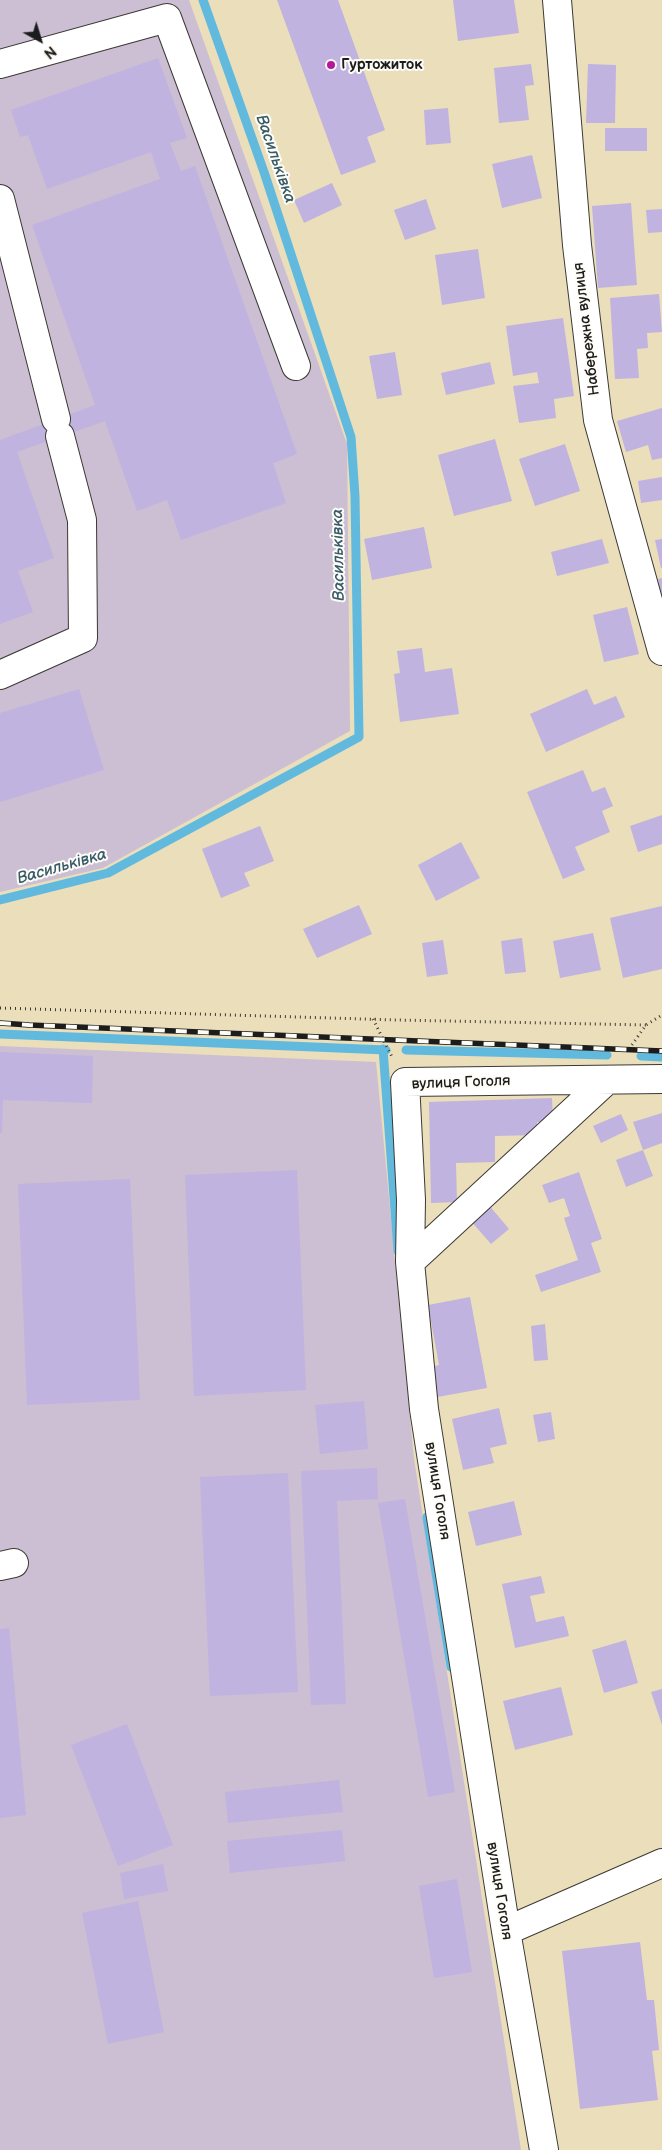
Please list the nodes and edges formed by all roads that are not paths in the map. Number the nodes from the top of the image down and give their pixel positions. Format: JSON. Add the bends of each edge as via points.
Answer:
{"nodes":[{"id":1,"x":557,"y":0,"type":"edge"},
{"id":2,"x":0,"y":64,"type":"edge"},
{"id":3,"x":0,"y":199,"type":"edge"},
{"id":4,"x":296,"y":366,"type":"dead end"},
{"id":5,"x":662,"y":650,"type":"edge"},
{"id":6,"x":0,"y":675,"type":"edge"},
{"id":7,"x":607,"y":1080,"type":"junction"},
{"id":8,"x":662,"y":1080,"type":"edge"},
{"id":9,"x":410,"y":1262,"type":"junction"},
{"id":10,"x":662,"y":1863,"type":"edge"},
{"id":11,"x":506,"y":1931,"type":"junction"},
{"id":12,"x":544,"y":2150,"type":"edge"}],
"edges":[{"from":1,"to":5,"type":"street","name":"Набережна вулиця","via":[[577,245],[598,420]]},
{"from":2,"to":4,"type":"street","via":[[167,18]]},
{"from":3,"to":6,"type":"street","via":[[82,520],[84,638]]},
{"from":7,"to":8,"type":"street","name":"вулиця Гоголя"},
{"from":7,"to":9,"type":"street"},
{"from":7,"to":9,"type":"street","name":"вулиця Гоголя","via":[[405,1082],[411,1200]]},
{"from":9,"to":11,"type":"street","name":"вулиця Гоголя","via":[[424,1410]]},
{"from":10,"to":11,"type":"street"},
{"from":11,"to":12,"type":"street","name":"вулиця Гоголя"}]}
